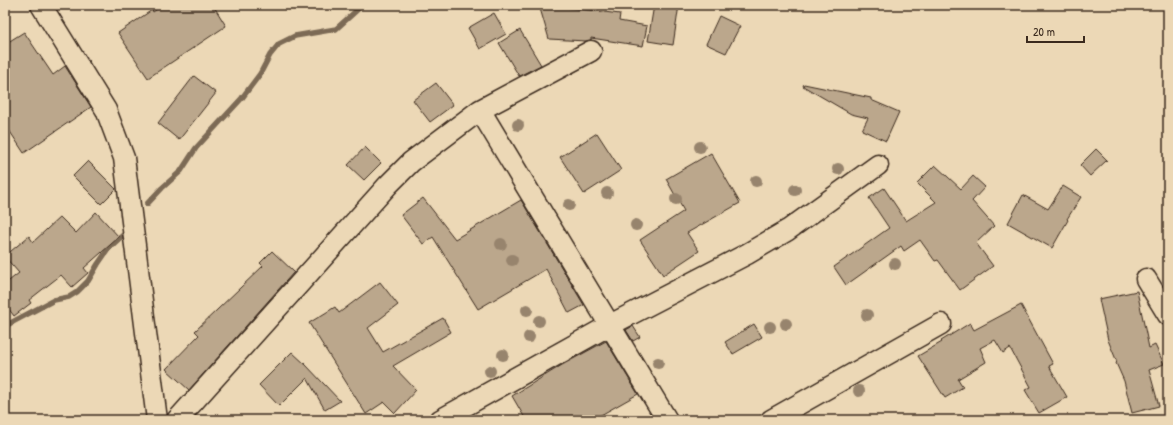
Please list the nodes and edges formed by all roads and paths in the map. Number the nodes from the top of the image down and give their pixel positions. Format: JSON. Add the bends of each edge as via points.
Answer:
{"nodes":[{"id":1,"x":41,"y":5,"type":"edge"},
{"id":2,"x":591,"y":51,"type":"dead end"},
{"id":3,"x":480,"y":110,"type":"junction"},
{"id":4,"x":878,"y":165,"type":"dead end"},
{"id":5,"x":1146,"y":279,"type":"dead end"},
{"id":6,"x":1168,"y":315,"type":"edge"},
{"id":7,"x":610,"y":324,"type":"junction"},
{"id":8,"x":940,"y":324,"type":"dead end"},
{"id":9,"x":157,"y":420,"type":"edge"},
{"id":10,"x":177,"y":420,"type":"edge"},
{"id":11,"x":440,"y":420,"type":"edge"},
{"id":12,"x":667,"y":420,"type":"edge"},
{"id":13,"x":772,"y":420,"type":"edge"}],
"edges":[{"from":1,"to":9,"type":"street","via":[[106,110],[124,158]]},
{"from":2,"to":3,"type":"street"},
{"from":3,"to":7,"type":"street"},
{"from":3,"to":10,"type":"street","via":[[411,162],[388,184]]},
{"from":4,"to":7,"type":"street","via":[[788,230],[747,254]]},
{"from":5,"to":6,"type":"street"},
{"from":7,"to":11,"type":"street"},
{"from":7,"to":12,"type":"street"},
{"from":8,"to":13,"type":"street"}]}
